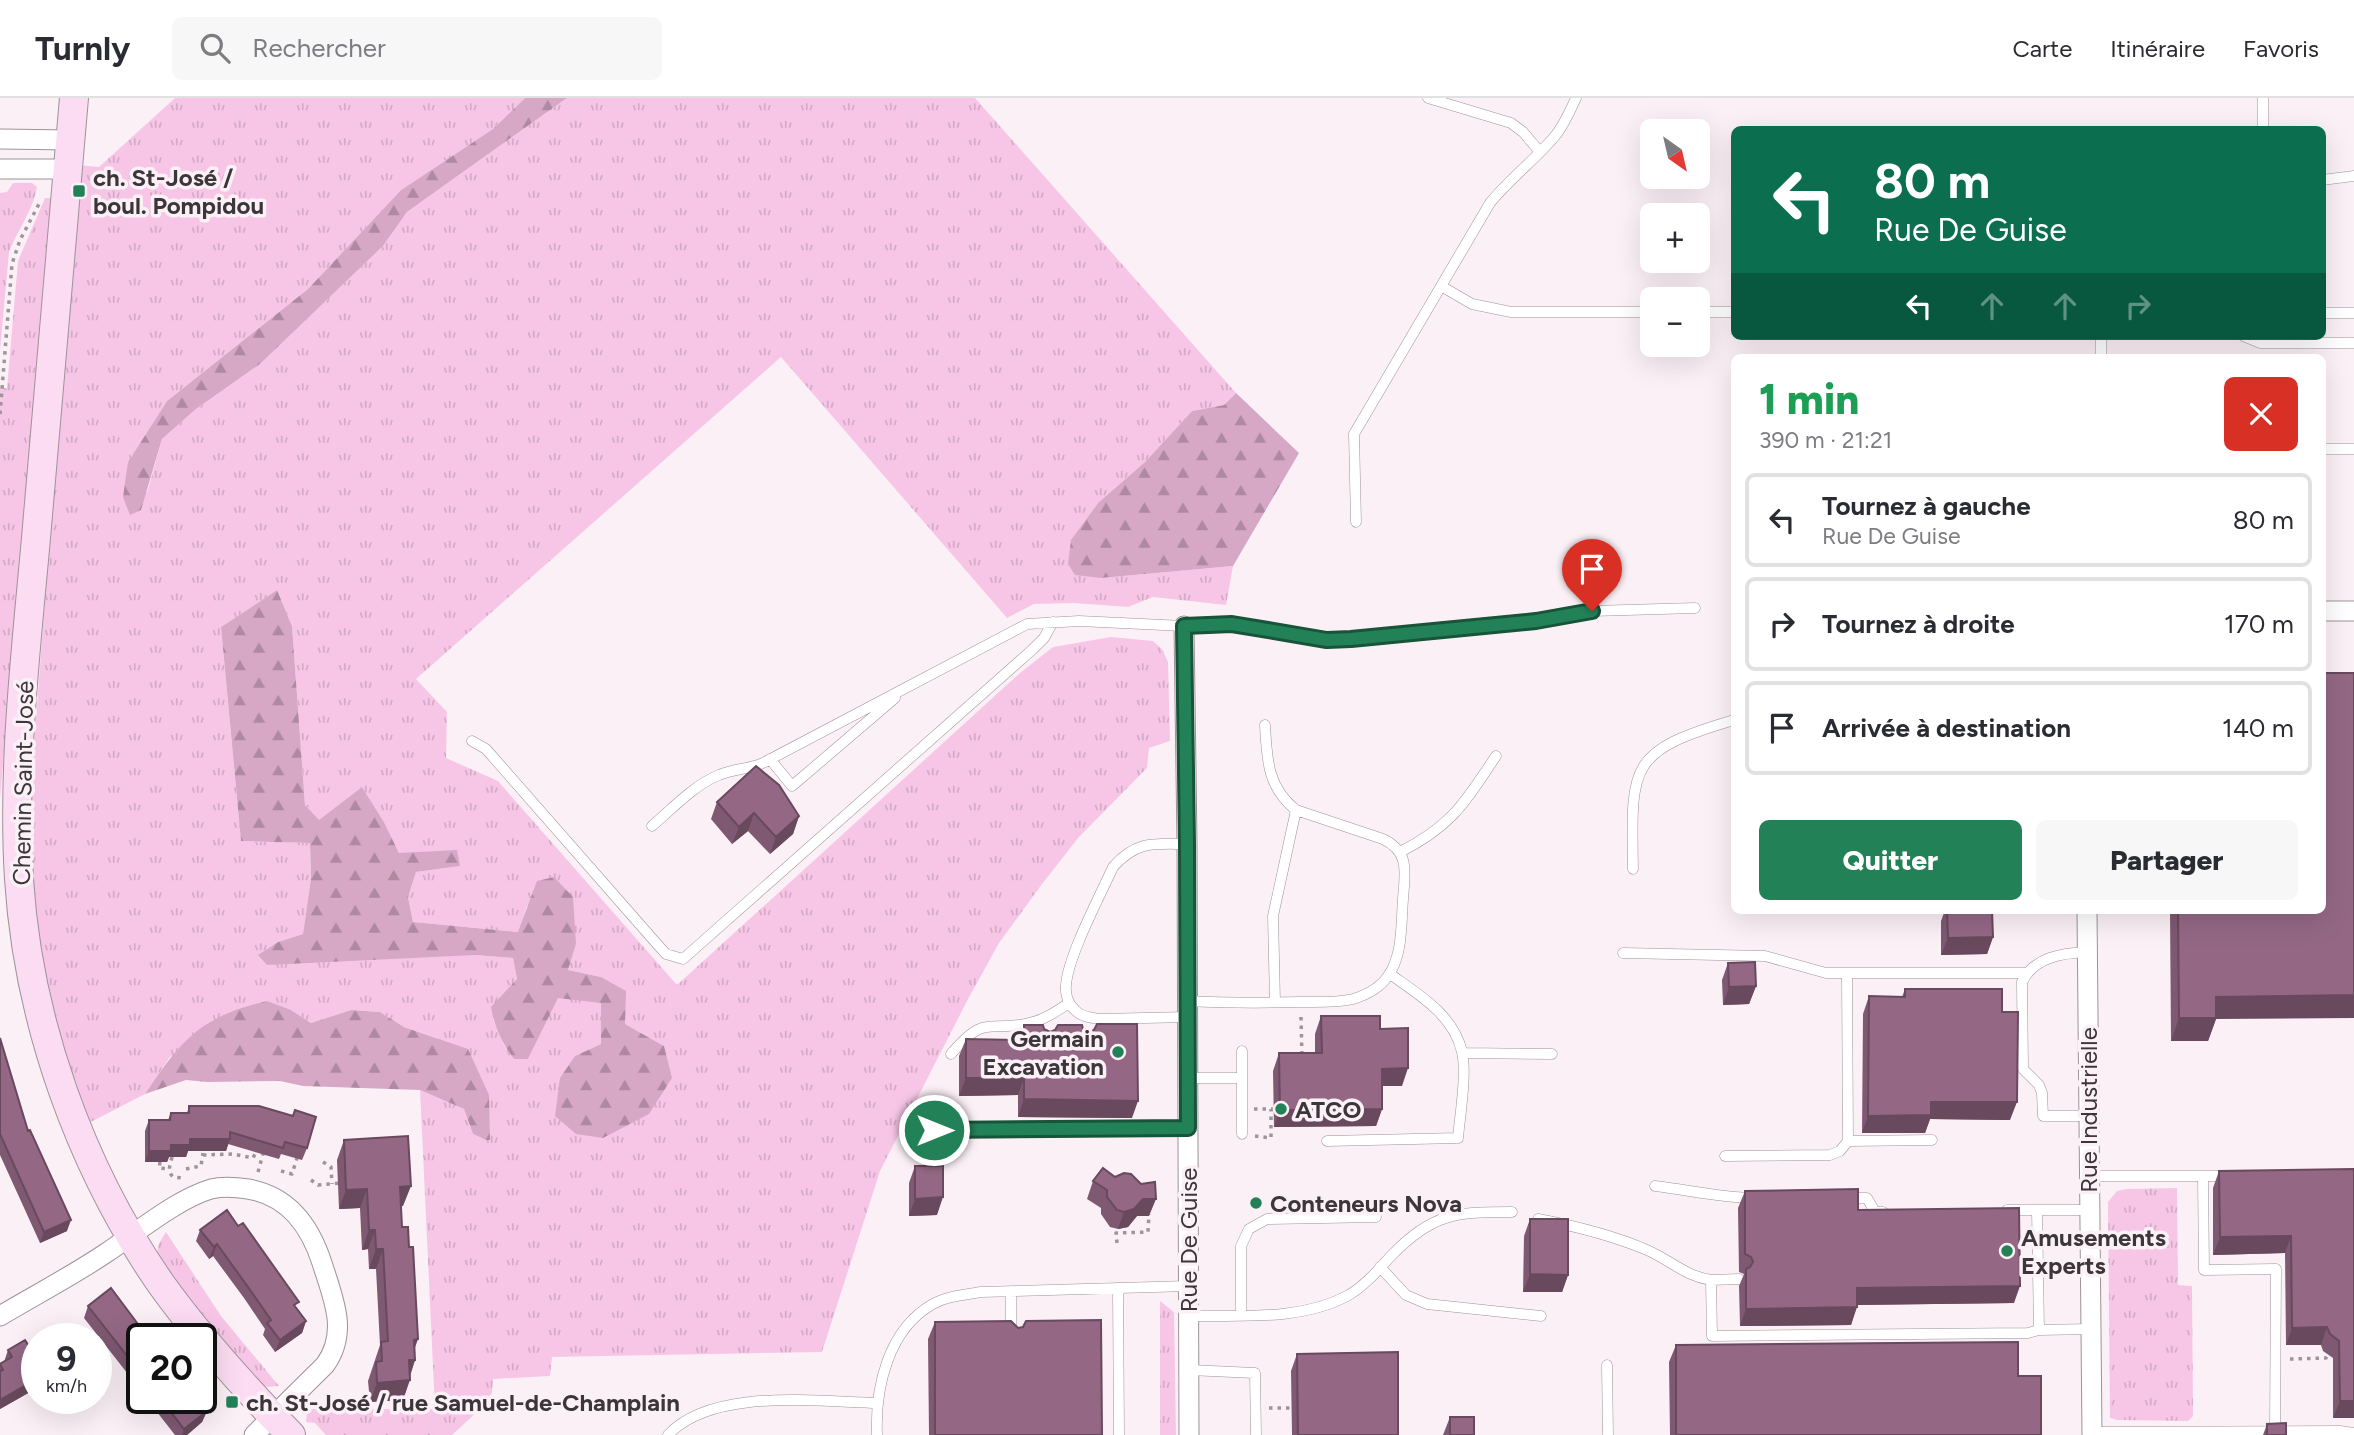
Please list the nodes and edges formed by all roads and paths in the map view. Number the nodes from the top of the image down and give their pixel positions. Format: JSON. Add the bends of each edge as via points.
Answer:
{"nodes":[{"id":1,"x":74,"y":98,"type":"edge"},
{"id":2,"x":1428,"y":98,"type":"edge"},
{"id":3,"x":1576,"y":98,"type":"edge"},
{"id":4,"x":2263,"y":98,"type":"edge"},
{"id":5,"x":2263,"y":126,"type":"edge"},
{"id":6,"x":0,"y":139,"type":"edge"},
{"id":7,"x":70,"y":140,"type":"junction"},
{"id":8,"x":1540,"y":152,"type":"junction"},
{"id":9,"x":0,"y":169,"type":"edge"},
{"id":10,"x":67,"y":169,"type":"junction"},
{"id":11,"x":2354,"y":176,"type":"edge"},
{"id":12,"x":2326,"y":180,"type":"edge"},
{"id":13,"x":41,"y":194,"type":"dead end"},
{"id":14,"x":1441,"y":286,"type":"junction"},
{"id":15,"x":1640,"y":312,"type":"edge"},
{"id":16,"x":1710,"y":312,"type":"edge"},
{"id":17,"x":1731,"y":312,"type":"edge"},
{"id":18,"x":2326,"y":313,"type":"edge"},
{"id":19,"x":2354,"y":313,"type":"edge"},
{"id":20,"x":2253,"y":340,"type":"edge"},
{"id":21,"x":2354,"y":343,"type":"edge"},
{"id":22,"x":0,"y":414,"type":"edge"},
{"id":23,"x":2326,"y":449,"type":"edge"},
{"id":24,"x":2354,"y":449,"type":"edge"},
{"id":25,"x":1356,"y":522,"type":"dead end"},
{"id":26,"x":1695,"y":608,"type":"dead end"},
{"id":27,"x":2326,"y":611,"type":"edge"},
{"id":28,"x":2354,"y":611,"type":"edge"},
{"id":29,"x":1053,"y":622,"type":"junction"},
{"id":30,"x":1184,"y":626,"type":"junction"},
{"id":31,"x":911,"y":684,"type":"junction"},
{"id":32,"x":1731,"y":721,"type":"edge"},
{"id":33,"x":1265,"y":725,"type":"dead end"},
{"id":34,"x":472,"y":741,"type":"dead end"},
{"id":35,"x":1496,"y":755,"type":"dead end"},
{"id":36,"x":770,"y":759,"type":"junction"},
{"id":37,"x":1296,"y":810,"type":"junction"},
{"id":38,"x":652,"y":826,"type":"dead end"},
{"id":39,"x":1187,"y":844,"type":"junction"},
{"id":40,"x":1400,"y":852,"type":"junction"},
{"id":41,"x":1633,"y":869,"type":"dead end"},
{"id":42,"x":2087,"y":914,"type":"edge"},
{"id":43,"x":2088,"y":951,"type":"junction"},
{"id":44,"x":1623,"y":953,"type":"dead end"},
{"id":45,"x":1847,"y":973,"type":"junction"},
{"id":46,"x":2026,"y":973,"type":"junction"},
{"id":47,"x":1390,"y":974,"type":"junction"},
{"id":48,"x":1275,"y":1002,"type":"junction"},
{"id":49,"x":1301,"y":1002,"type":"junction"},
{"id":50,"x":1069,"y":1003,"type":"junction"},
{"id":51,"x":1188,"y":1009,"type":"junction"},
{"id":52,"x":1082,"y":1015,"type":"junction"},
{"id":53,"x":1043,"y":1018,"type":"junction"},
{"id":54,"x":1083,"y":1028,"type":"edge"},
{"id":55,"x":1044,"y":1030,"type":"edge"},
{"id":56,"x":1242,"y":1051,"type":"dead end"},
{"id":57,"x":1462,"y":1053,"type":"junction"},
{"id":58,"x":951,"y":1054,"type":"dead end"},
{"id":59,"x":1552,"y":1054,"type":"dead end"},
{"id":60,"x":1302,"y":1061,"type":"edge"},
{"id":61,"x":1188,"y":1078,"type":"junction"},
{"id":62,"x":1242,"y":1079,"type":"junction"},
{"id":63,"x":1265,"y":1109,"type":"dead end"},
{"id":64,"x":2088,"y":1116,"type":"junction"},
{"id":65,"x":1045,"y":1117,"type":"edge"},
{"id":66,"x":1090,"y":1118,"type":"edge"},
{"id":67,"x":1188,"y":1128,"type":"junction"},
{"id":68,"x":934,"y":1130,"type":"dead end"},
{"id":69,"x":1045,"y":1130,"type":"junction"},
{"id":70,"x":1090,"y":1130,"type":"junction"},
{"id":71,"x":1242,"y":1134,"type":"dead end"},
{"id":72,"x":1266,"y":1139,"type":"dead end"},
{"id":73,"x":1848,"y":1140,"type":"junction"},
{"id":74,"x":1932,"y":1140,"type":"dead end"},
{"id":75,"x":1327,"y":1141,"type":"dead end"},
{"id":76,"x":256,"y":1152,"type":"edge"},
{"id":77,"x":1725,"y":1156,"type":"dead end"},
{"id":78,"x":172,"y":1157,"type":"edge"},
{"id":79,"x":297,"y":1158,"type":"edge"},
{"id":80,"x":160,"y":1162,"type":"edge"},
{"id":81,"x":323,"y":1162,"type":"dead end"},
{"id":82,"x":169,"y":1169,"type":"junction"},
{"id":83,"x":186,"y":1169,"type":"dead end"},
{"id":84,"x":281,"y":1171,"type":"dead end"},
{"id":85,"x":2089,"y":1176,"type":"junction"},
{"id":86,"x":2203,"y":1176,"type":"junction"},
{"id":87,"x":2242,"y":1177,"type":"edge"},
{"id":88,"x":186,"y":1178,"type":"dead end"},
{"id":89,"x":311,"y":1180,"type":"dead end"},
{"id":90,"x":344,"y":1183,"type":"edge"},
{"id":91,"x":332,"y":1184,"type":"junction"},
{"id":92,"x":1655,"y":1186,"type":"dead end"},
{"id":93,"x":1764,"y":1198,"type":"edge"},
{"id":94,"x":1841,"y":1198,"type":"edge"},
{"id":95,"x":1999,"y":1210,"type":"edge"},
{"id":96,"x":2037,"y":1210,"type":"junction"},
{"id":97,"x":2089,"y":1210,"type":"junction"},
{"id":98,"x":1149,"y":1212,"type":"edge"},
{"id":99,"x":1512,"y":1212,"type":"dead end"},
{"id":100,"x":1889,"y":1212,"type":"edge"},
{"id":101,"x":1376,"y":1217,"type":"dead end"},
{"id":102,"x":1538,"y":1219,"type":"edge"},
{"id":103,"x":131,"y":1236,"type":"junction"},
{"id":104,"x":1117,"y":1243,"type":"dead end"},
{"id":105,"x":1380,"y":1267,"type":"junction"},
{"id":106,"x":1739,"y":1279,"type":"dead end"},
{"id":107,"x":1711,"y":1280,"type":"junction"},
{"id":108,"x":1188,"y":1286,"type":"junction"},
{"id":109,"x":1118,"y":1288,"type":"junction"},
{"id":110,"x":1010,"y":1291,"type":"junction"},
{"id":111,"x":0,"y":1315,"type":"edge"},
{"id":112,"x":1241,"y":1315,"type":"junction"},
{"id":113,"x":1188,"y":1316,"type":"junction"},
{"id":114,"x":1541,"y":1316,"type":"dead end"},
{"id":115,"x":2091,"y":1329,"type":"junction"},
{"id":116,"x":2039,"y":1330,"type":"junction"},
{"id":117,"x":1012,"y":1339,"type":"edge"},
{"id":118,"x":2329,"y":1355,"type":"dead end"},
{"id":119,"x":2301,"y":1359,"type":"dead end"},
{"id":120,"x":1607,"y":1365,"type":"dead end"},
{"id":121,"x":1189,"y":1370,"type":"junction"},
{"id":122,"x":878,"y":1404,"type":"junction"},
{"id":123,"x":1275,"y":1408,"type":"dead end"},
{"id":124,"x":1292,"y":1408,"type":"dead end"},
{"id":125,"x":272,"y":1429,"type":"edge"},
{"id":126,"x":2275,"y":1432,"type":"junction"},
{"id":127,"x":2354,"y":1433,"type":"edge"},
{"id":128,"x":2092,"y":1434,"type":"edge"},
{"id":129,"x":2166,"y":1434,"type":"edge"},
{"id":130,"x":668,"y":1435,"type":"edge"},
{"id":131,"x":877,"y":1435,"type":"edge"},
{"id":132,"x":1119,"y":1435,"type":"edge"},
{"id":133,"x":1189,"y":1435,"type":"edge"},
{"id":134,"x":1256,"y":1435,"type":"edge"},
{"id":135,"x":1608,"y":1435,"type":"edge"}],
"edges":[{"from":1,"to":7,"type":"street","name":"Chemin Saint-José"},
{"from":2,"to":8,"type":"lane","via":[[1511,122]]},
{"from":3,"to":8,"type":"lane","via":[[1560,129]]},
{"from":4,"to":5,"type":"lane"},
{"from":6,"to":7,"type":"street"},
{"from":7,"to":10,"type":"street","name":"Chemin Saint-José"},
{"from":8,"to":14,"type":"lane","via":[[1490,203]]},
{"from":9,"to":10,"type":"street"},
{"from":10,"to":103,"type":"street","name":"Chemin Saint-José","via":[[22,712],[19,880],[31,968],[57,1070],[80,1132]]},
{"from":11,"to":12,"type":"lane"},
{"from":13,"to":22,"type":"path","via":[[12,264]]},
{"from":14,"to":15,"type":"lane","via":[[1472,304],[1511,312]]},
{"from":14,"to":25,"type":"lane","via":[[1354,433]]},
{"from":16,"to":17,"type":"lane"},
{"from":18,"to":19,"type":"lane"},
{"from":20,"to":21,"type":"lane"},
{"from":23,"to":24,"type":"lane"},
{"from":26,"to":30,"type":"lane","via":[[1592,611],[1536,621],[1327,640],[1232,624]]},
{"from":27,"to":28,"type":"street"},
{"from":29,"to":30,"type":"lane"},
{"from":29,"to":31,"type":"lane","via":[[1018,627]]},
{"from":29,"to":34,"type":"lane","via":[[1032,650],[683,959],[666,954],[486,749]]},
{"from":30,"to":39,"type":"street","name":"Rue De Guise"},
{"from":31,"to":36,"type":"lane"},
{"from":31,"to":36,"type":"lane","via":[[792,786]]},
{"from":32,"to":41,"type":"lane","via":[[1674,741],[1646,762],[1633,789]]},
{"from":33,"to":37,"type":"lane","via":[[1271,780]]},
{"from":35,"to":40,"type":"lane","via":[[1444,825]]},
{"from":36,"to":38,"type":"lane","via":[[705,782]]},
{"from":37,"to":40,"type":"lane","via":[[1368,833]]},
{"from":37,"to":48,"type":"lane","via":[[1273,916]]},
{"from":39,"to":50,"type":"lane","via":[[1143,844],[1113,867],[1068,975]]},
{"from":39,"to":51,"type":"street","name":"Rue De Guise"},
{"from":40,"to":47,"type":"lane","via":[[1404,878],[1399,941]]},
{"from":42,"to":43,"type":"street","name":"Rue Industrielle"},
{"from":43,"to":46,"type":"lane","via":[[2057,955]]},
{"from":43,"to":64,"type":"street","name":"Rue Industrielle"},
{"from":44,"to":45,"type":"lane","via":[[1765,956],[1826,973]]},
{"from":45,"to":46,"type":"lane"},
{"from":45,"to":73,"type":"lane"},
{"from":46,"to":64,"type":"lane","via":[[2022,982],[2022,1069],[2039,1085],[2043,1116]]},
{"from":47,"to":49,"type":"lane","via":[[1355,998]]},
{"from":47,"to":57,"type":"lane","via":[[1445,1018]]},
{"from":48,"to":49,"type":"lane"},
{"from":48,"to":51,"type":"lane"},
{"from":49,"to":60,"type":"path"},
{"from":50,"to":52,"type":"lane"},
{"from":50,"to":53,"type":"lane"},
{"from":51,"to":52,"type":"lane","via":[[1100,1020]]},
{"from":51,"to":61,"type":"street","name":"Rue De Guise"},
{"from":52,"to":54,"type":"lane"},
{"from":53,"to":55,"type":"lane"},
{"from":53,"to":58,"type":"lane","via":[[1028,1024],[982,1027],[967,1035]]},
{"from":56,"to":62,"type":"lane"},
{"from":57,"to":59,"type":"lane"},
{"from":57,"to":75,"type":"lane","via":[[1458,1138]]},
{"from":61,"to":62,"type":"lane"},
{"from":61,"to":67,"type":"street","name":"Rue De Guise"},
{"from":62,"to":71,"type":"lane"},
{"from":63,"to":72,"type":"path","via":[[1272,1109],[1271,1138]]},
{"from":64,"to":85,"type":"street","name":"Rue Industrielle"},
{"from":65,"to":69,"type":"lane"},
{"from":66,"to":70,"type":"lane"},
{"from":67,"to":70,"type":"lane"},
{"from":67,"to":108,"type":"street","name":"Rue De Guise"},
{"from":68,"to":69,"type":"lane"},
{"from":69,"to":70,"type":"lane"},
{"from":73,"to":74,"type":"lane"},
{"from":73,"to":77,"type":"lane","via":[[1830,1155]]},
{"from":76,"to":83,"type":"path","via":[[253,1158],[203,1153],[201,1166]]},
{"from":78,"to":82,"type":"path"},
{"from":79,"to":84,"type":"path","via":[[292,1174]]},
{"from":80,"to":82,"type":"path","via":[[159,1168]]},
{"from":81,"to":91,"type":"path","via":[[331,1167]]},
{"from":82,"to":88,"type":"path","via":[[173,1177]]},
{"from":85,"to":86,"type":"lane"},
{"from":85,"to":97,"type":"street","name":"Rue Industrielle"},
{"from":86,"to":87,"type":"lane"},
{"from":86,"to":126,"type":"lane","via":[[2204,1270],[2276,1269]]},
{"from":89,"to":91,"type":"path","via":[[318,1185]]},
{"from":90,"to":91,"type":"path"},
{"from":92,"to":93,"type":"lane","via":[[1725,1198]]},
{"from":94,"to":100,"type":"lane","via":[[1867,1198],[1875,1212]]},
{"from":95,"to":96,"type":"lane"},
{"from":96,"to":97,"type":"lane"},
{"from":96,"to":116,"type":"lane"},
{"from":97,"to":115,"type":"street","name":"Rue Industrielle"},
{"from":98,"to":104,"type":"path","via":[[1149,1232],[1116,1233]]},
{"from":99,"to":105,"type":"lane","via":[[1473,1212],[1428,1224]]},
{"from":101,"to":112,"type":"lane","via":[[1267,1219],[1249,1229],[1241,1246]]},
{"from":102,"to":107,"type":"lane","via":[[1622,1239],[1684,1272]]},
{"from":103,"to":111,"type":"street"},
{"from":103,"to":125,"type":"street","name":"Chemin Saint-José"},
{"from":103,"to":125,"type":"street","via":[[186,1201],[224,1186],[265,1193],[302,1220],[314,1240],[334,1299],[338,1334],[325,1365]]},
{"from":105,"to":112,"type":"lane","via":[[1364,1284],[1331,1303]]},
{"from":105,"to":114,"type":"lane","via":[[1406,1295],[1427,1304]]},
{"from":106,"to":107,"type":"lane"},
{"from":107,"to":116,"type":"lane","via":[[1712,1336]]},
{"from":108,"to":109,"type":"lane"},
{"from":108,"to":113,"type":"street","name":"Rue De Guise"},
{"from":109,"to":110,"type":"lane"},
{"from":109,"to":132,"type":"lane"},
{"from":110,"to":117,"type":"lane"},
{"from":110,"to":122,"type":"lane","via":[[951,1297],[918,1314],[889,1355]]},
{"from":112,"to":113,"type":"lane"},
{"from":113,"to":121,"type":"street","name":"Rue De Guise"},
{"from":115,"to":116,"type":"lane"},
{"from":115,"to":128,"type":"street","name":"Rue Industrielle"},
{"from":118,"to":119,"type":"path"},
{"from":120,"to":135,"type":"lane"},
{"from":121,"to":133,"type":"street","name":"Rue De Guise"},
{"from":121,"to":134,"type":"lane","via":[[1255,1373]]},
{"from":122,"to":130,"type":"lane","via":[[754,1401],[710,1411]]},
{"from":122,"to":131,"type":"lane"},
{"from":123,"to":124,"type":"path"},
{"from":126,"to":127,"type":"lane"},
{"from":126,"to":129,"type":"lane"},
{"from":128,"to":129,"type":"lane"}]}
